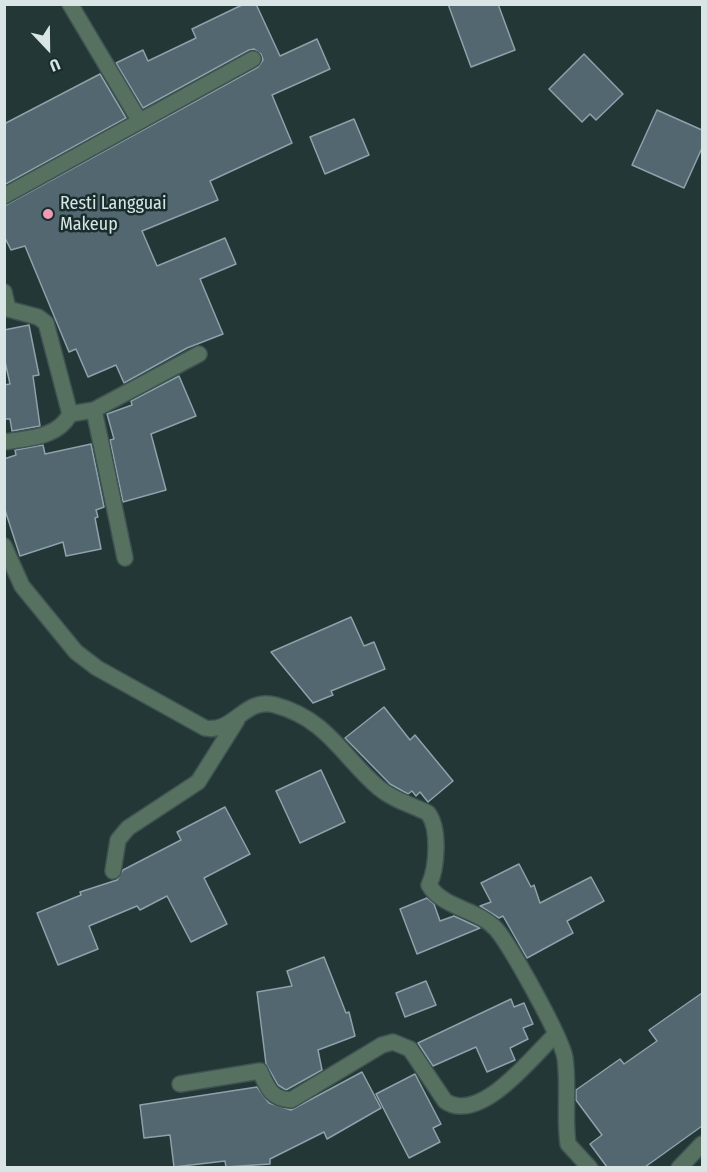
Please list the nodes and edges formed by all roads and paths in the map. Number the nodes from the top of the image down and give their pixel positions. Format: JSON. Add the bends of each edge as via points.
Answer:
{"nodes":[{"id":1,"x":70,"y":4,"type":"edge"},
{"id":2,"x":253,"y":59,"type":"dead end"},
{"id":3,"x":139,"y":120,"type":"junction"},
{"id":4,"x":4,"y":196,"type":"edge"},
{"id":5,"x":4,"y":292,"type":"edge"},
{"id":6,"x":6,"y":309,"type":"edge"},
{"id":7,"x":199,"y":354,"type":"dead end"},
{"id":8,"x":94,"y":410,"type":"junction"},
{"id":9,"x":70,"y":414,"type":"junction"},
{"id":10,"x":4,"y":442,"type":"edge"},
{"id":11,"x":4,"y":546,"type":"edge"},
{"id":12,"x":126,"y":558,"type":"dead end"},
{"id":13,"x":240,"y":715,"type":"junction"},
{"id":14,"x":113,"y":871,"type":"dead end"},
{"id":15,"x":556,"y":1034,"type":"junction"},
{"id":16,"x":180,"y":1084,"type":"dead end"},
{"id":17,"x":702,"y":1144,"type":"edge"},
{"id":18,"x":590,"y":1167,"type":"edge"},
{"id":19,"x":679,"y":1167,"type":"edge"}],
"edges":[{"from":1,"to":3,"type":"street"},
{"from":2,"to":3,"type":"street"},
{"from":3,"to":4,"type":"street"},
{"from":5,"to":6,"type":"street"},
{"from":6,"to":9,"type":"street","via":[[39,317],[46,323]]},
{"from":7,"to":8,"type":"street"},
{"from":8,"to":9,"type":"street"},
{"from":8,"to":12,"type":"street"},
{"from":9,"to":10,"type":"street","via":[[61,427],[48,434]]},
{"from":11,"to":13,"type":"street","via":[[22,586],[85,660],[205,728],[220,729]]},
{"from":13,"to":14,"type":"street","via":[[198,782],[128,828],[118,840]]},
{"from":13,"to":15,"type":"street","via":[[254,705],[267,703],[307,718],[322,728],[377,787],[428,813],[433,821],[437,869],[429,885],[433,892],[497,930]]},
{"from":15,"to":16,"type":"street","via":[[490,1097],[468,1107],[444,1101],[410,1050],[393,1042],[291,1100],[280,1099],[269,1091],[260,1071]]},
{"from":15,"to":18,"type":"street","via":[[568,1085],[568,1144]]},
{"from":17,"to":19,"type":"street"}]}
